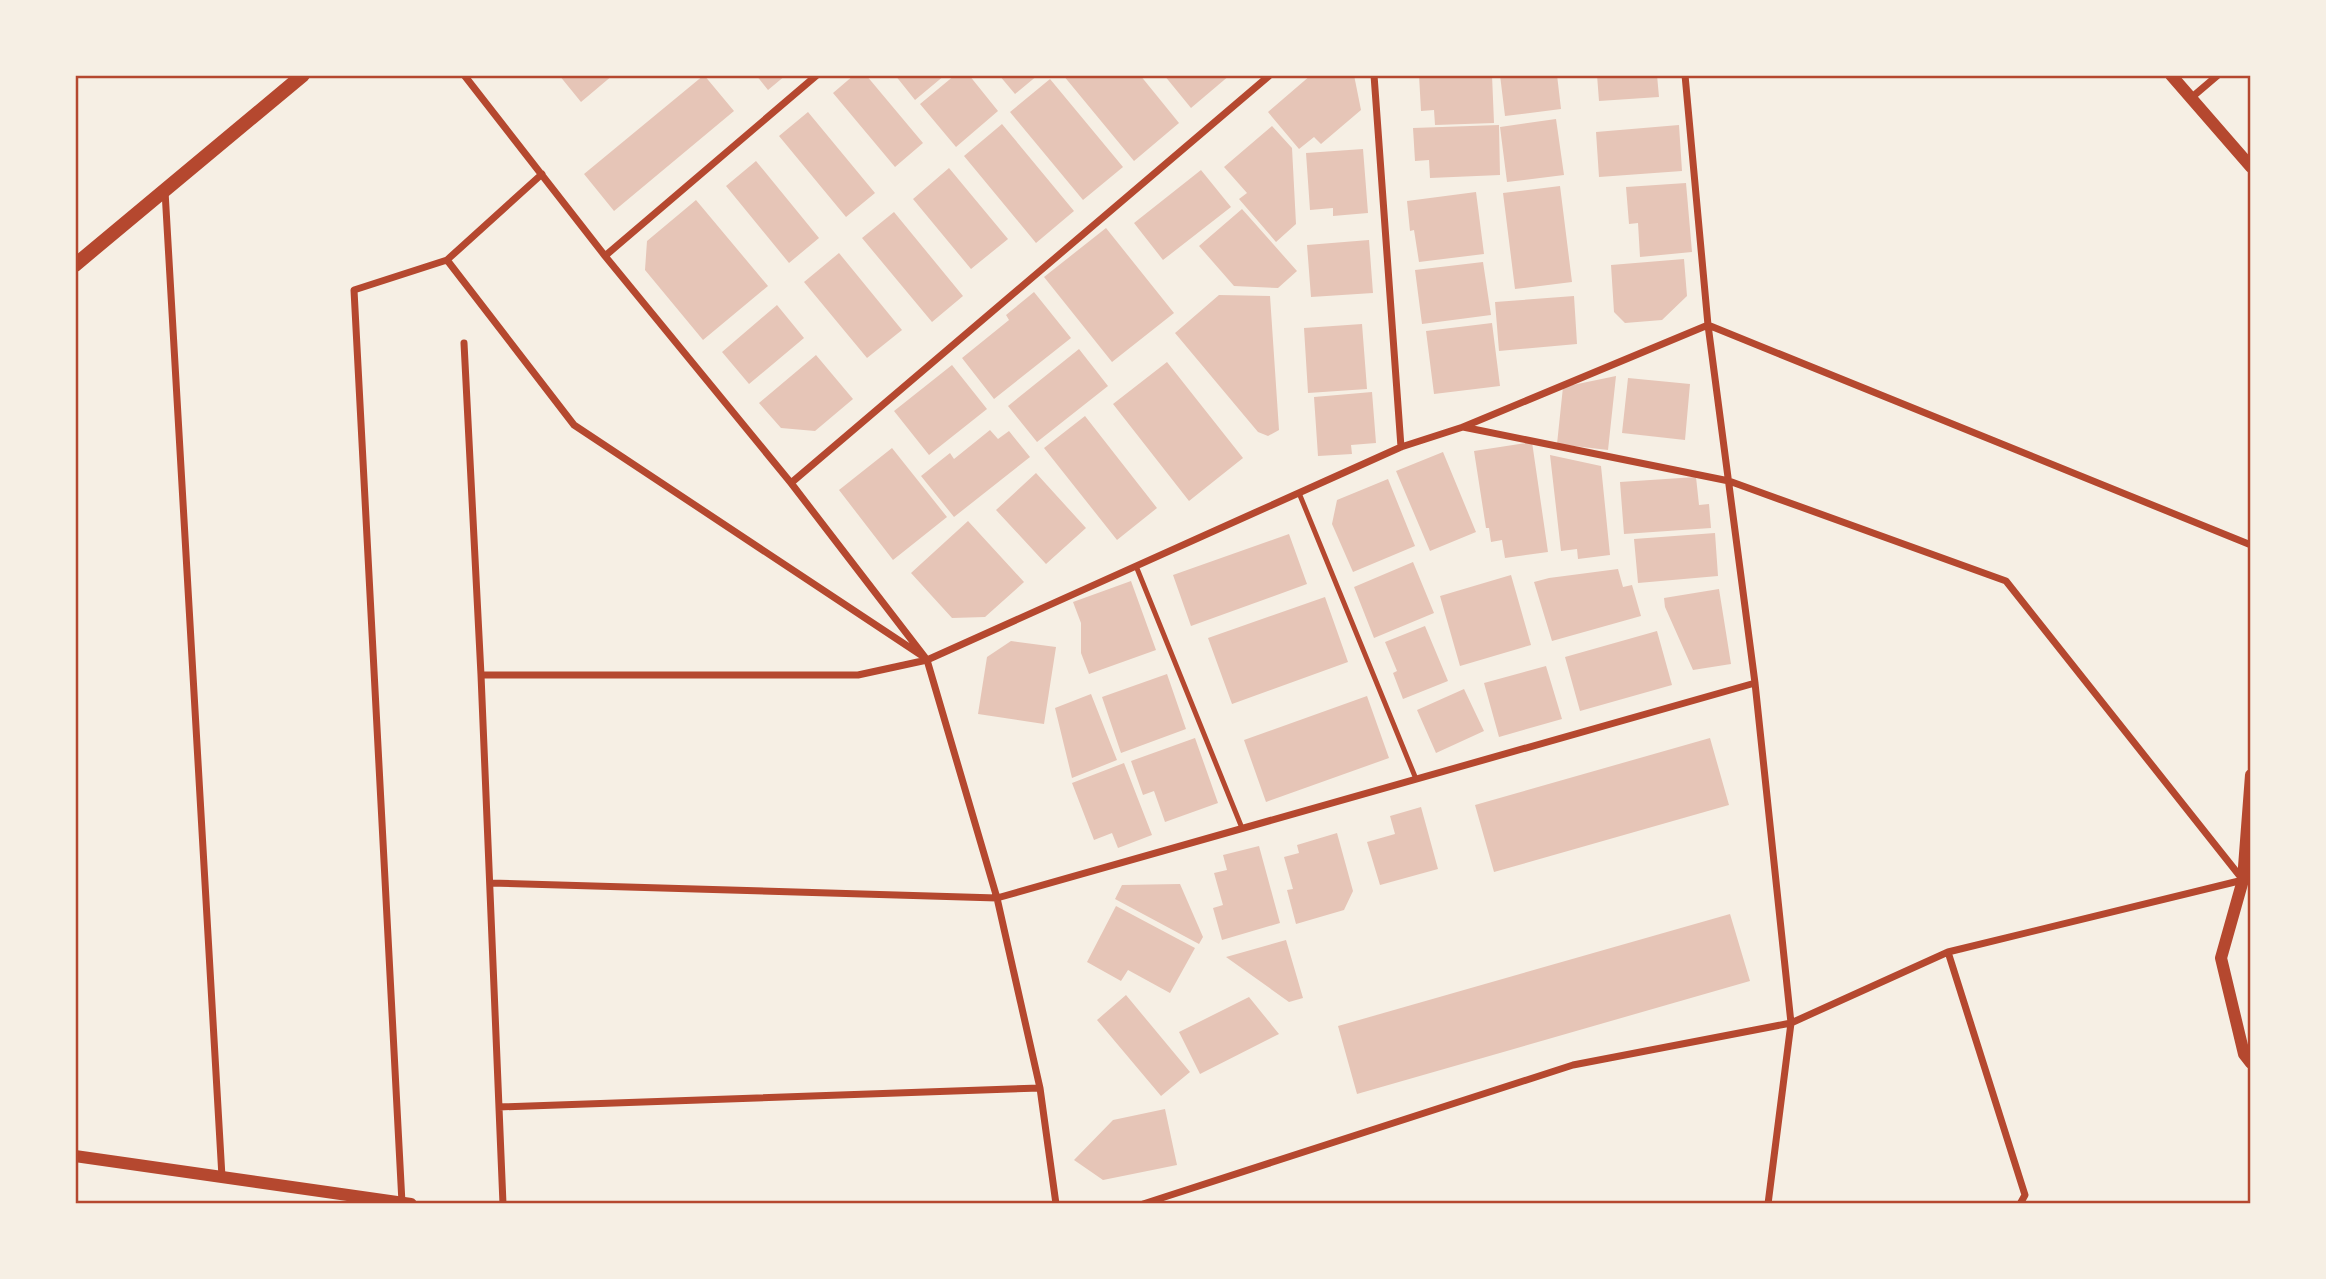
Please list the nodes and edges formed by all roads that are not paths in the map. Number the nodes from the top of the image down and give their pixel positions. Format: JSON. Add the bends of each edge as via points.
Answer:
{"nodes":[{"id":1,"x":303,"y":75,"type":"edge"},
{"id":2,"x":464,"y":75,"type":"edge"},
{"id":3,"x":817,"y":75,"type":"edge"},
{"id":4,"x":1270,"y":75,"type":"edge"},
{"id":5,"x":1374,"y":75,"type":"edge"},
{"id":6,"x":2171,"y":75,"type":"edge"},
{"id":7,"x":2218,"y":75,"type":"edge"},
{"id":8,"x":1686,"y":76,"type":"edge"},
{"id":9,"x":2190,"y":98,"type":"junction"},
{"id":10,"x":2251,"y":167,"type":"edge"},
{"id":11,"x":542,"y":174,"type":"junction"},
{"id":12,"x":164,"y":191,"type":"junction"},
{"id":13,"x":605,"y":256,"type":"junction"},
{"id":14,"x":447,"y":260,"type":"junction"},
{"id":15,"x":75,"y":265,"type":"edge"},
{"id":16,"x":1708,"y":324,"type":"junction"},
{"id":17,"x":464,"y":343,"type":"dead end"},
{"id":18,"x":1463,"y":427,"type":"junction"},
{"id":19,"x":1401,"y":447,"type":"junction"},
{"id":20,"x":1730,"y":481,"type":"junction"},
{"id":21,"x":791,"y":483,"type":"junction"},
{"id":22,"x":1298,"y":493,"type":"junction"},
{"id":23,"x":2251,"y":545,"type":"edge"},
{"id":24,"x":1136,"y":566,"type":"junction"},
{"id":25,"x":928,"y":660,"type":"junction"},
{"id":26,"x":481,"y":675,"type":"junction"},
{"id":27,"x":1755,"y":683,"type":"junction"},
{"id":28,"x":2251,"y":775,"type":"edge"},
{"id":29,"x":1416,"y":779,"type":"junction"},
{"id":30,"x":1242,"y":828,"type":"junction"},
{"id":31,"x":2243,"y":880,"type":"junction"},
{"id":32,"x":490,"y":883,"type":"junction"},
{"id":33,"x":998,"y":898,"type":"junction"},
{"id":34,"x":1948,"y":952,"type":"junction"},
{"id":35,"x":1791,"y":1023,"type":"junction"},
{"id":36,"x":2251,"y":1063,"type":"edge"},
{"id":37,"x":1040,"y":1088,"type":"junction"},
{"id":38,"x":499,"y":1107,"type":"junction"},
{"id":39,"x":75,"y":1156,"type":"edge"},
{"id":40,"x":222,"y":1177,"type":"junction"},
{"id":41,"x":2025,"y":1195,"type":"junction"},
{"id":42,"x":407,"y":1203,"type":"edge"},
{"id":43,"x":503,"y":1204,"type":"edge"},
{"id":44,"x":1056,"y":1204,"type":"edge"},
{"id":45,"x":1143,"y":1204,"type":"edge"},
{"id":46,"x":1768,"y":1204,"type":"edge"},
{"id":47,"x":2020,"y":1204,"type":"edge"},
{"id":48,"x":2028,"y":1204,"type":"edge"}],
"edges":[{"from":1,"to":12,"type":"main road"},
{"from":2,"to":11,"type":"street"},
{"from":3,"to":13,"type":"street"},
{"from":4,"to":21,"type":"street"},
{"from":5,"to":19,"type":"street"},
{"from":6,"to":9,"type":"street"},
{"from":7,"to":9,"type":"street"},
{"from":8,"to":16,"type":"street"},
{"from":9,"to":10,"type":"street"},
{"from":11,"to":13,"type":"street"},
{"from":11,"to":14,"type":"street"},
{"from":12,"to":15,"type":"main road"},
{"from":12,"to":40,"type":"street"},
{"from":13,"to":21,"type":"street"},
{"from":14,"to":25,"type":"street","via":[[574,425]]},
{"from":14,"to":42,"type":"street","via":[[354,290]]},
{"from":16,"to":18,"type":"street"},
{"from":16,"to":20,"type":"street"},
{"from":16,"to":23,"type":"street"},
{"from":17,"to":26,"type":"street"},
{"from":18,"to":19,"type":"street"},
{"from":18,"to":20,"type":"street"},
{"from":19,"to":22,"type":"street"},
{"from":20,"to":27,"type":"street"},
{"from":20,"to":31,"type":"street","via":[[2006,582]]},
{"from":21,"to":25,"type":"street"},
{"from":22,"to":24,"type":"street"},
{"from":22,"to":29,"type":"lane"},
{"from":24,"to":25,"type":"street"},
{"from":24,"to":30,"type":"lane"},
{"from":25,"to":26,"type":"street","via":[[858,675]]},
{"from":25,"to":33,"type":"street"},
{"from":26,"to":32,"type":"street"},
{"from":27,"to":29,"type":"street"},
{"from":27,"to":35,"type":"street"},
{"from":28,"to":31,"type":"street"},
{"from":29,"to":30,"type":"street"},
{"from":30,"to":33,"type":"street"},
{"from":31,"to":34,"type":"street"},
{"from":31,"to":36,"type":"street","via":[[2221,958],[2244,1054]]},
{"from":32,"to":33,"type":"street"},
{"from":32,"to":38,"type":"street"},
{"from":33,"to":37,"type":"street"},
{"from":34,"to":35,"type":"street"},
{"from":34,"to":41,"type":"street"},
{"from":35,"to":45,"type":"street","via":[[1573,1065]]},
{"from":35,"to":46,"type":"street"},
{"from":37,"to":38,"type":"street"},
{"from":37,"to":44,"type":"street"},
{"from":38,"to":43,"type":"street"},
{"from":39,"to":40,"type":"street"},
{"from":40,"to":42,"type":"street"},
{"from":41,"to":47,"type":"street"},
{"from":41,"to":48,"type":"street"}]}
